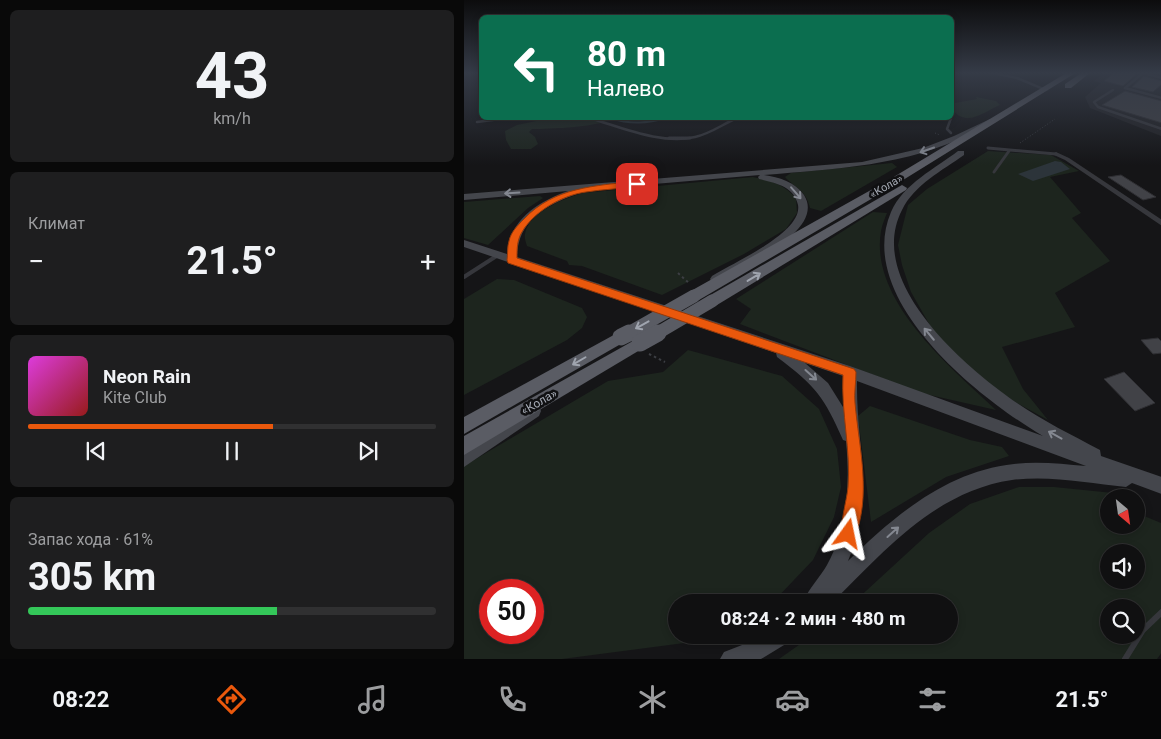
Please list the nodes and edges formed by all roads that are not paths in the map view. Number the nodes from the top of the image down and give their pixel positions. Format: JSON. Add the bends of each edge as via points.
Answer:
{"nodes":[{"id":1,"x":1035,"y":103,"type":"edge"},
{"id":2,"x":1095,"y":103,"type":"edge"},
{"id":3,"x":1026,"y":112,"type":"dead end"},
{"id":4,"x":1007,"y":119,"type":"junction"},
{"id":5,"x":492,"y":120,"type":"edge"},
{"id":6,"x":596,"y":120,"type":"edge"},
{"id":7,"x":732,"y":120,"type":"edge"},
{"id":8,"x":950,"y":120,"type":"edge"},
{"id":9,"x":477,"y":122,"type":"dead end"},
{"id":10,"x":1161,"y":129,"type":"edge"},
{"id":11,"x":951,"y":133,"type":"dead end"},
{"id":12,"x":988,"y":148,"type":"dead end"},
{"id":13,"x":965,"y":151,"type":"joint"},
{"id":14,"x":1009,"y":151,"type":"junction"},
{"id":15,"x":1056,"y":154,"type":"joint"},
{"id":16,"x":994,"y":172,"type":"dead end"},
{"id":17,"x":735,"y":176,"type":"junction"},
{"id":18,"x":598,"y":187,"type":"junction"},
{"id":19,"x":464,"y":197,"type":"edge"},
{"id":20,"x":1161,"y":224,"type":"edge"},
{"id":21,"x":464,"y":244,"type":"edge"},
{"id":22,"x":498,"y":255,"type":"junction"},
{"id":23,"x":512,"y":260,"type":"junction"},
{"id":24,"x":464,"y":277,"type":"edge"},
{"id":25,"x":692,"y":290,"type":"junction"},
{"id":26,"x":772,"y":346,"type":"junction"},
{"id":27,"x":850,"y":372,"type":"junction"},
{"id":28,"x":558,"y":392,"type":"junction"},
{"id":29,"x":464,"y":426,"type":"edge"},
{"id":30,"x":464,"y":446,"type":"edge"},
{"id":31,"x":854,"y":449,"type":"junction"},
{"id":32,"x":464,"y":459,"type":"edge"},
{"id":33,"x":1153,"y":484,"type":"edge"},
{"id":34,"x":817,"y":594,"type":"edge"},
{"id":35,"x":828,"y":594,"type":"edge"},
{"id":36,"x":1161,"y":612,"type":"edge"},
{"id":37,"x":758,"y":644,"type":"edge"},
{"id":38,"x":768,"y":644,"type":"edge"},
{"id":39,"x":731,"y":659,"type":"edge"},
{"id":40,"x":1126,"y":659,"type":"edge"}],
"edges":[{"from":1,"to":4,"type":"highway","name":"«Кола»"},
{"from":2,"to":10,"type":"lane","via":[[1098,107]]},
{"from":3,"to":4,"type":"highway","name":"«Кола»"},
{"from":4,"to":17,"type":"main road","one_way":true,"via":[[985,122],[942,144],[899,158],[850,166]]},
{"from":4,"to":25,"type":"highway","name":"«Кола»"},
{"from":5,"to":9,"type":"lane"},
{"from":6,"to":7,"type":"lane","via":[[676,138],[694,137]]},
{"from":8,"to":11,"type":"lane","via":[[947,129]]},
{"from":12,"to":14,"type":"lane"},
{"from":28,"to":13,"type":"highway","name":"«Кола»","one_way":true,"bridge":true,"via":[[641,347],[712,301]]},
{"from":33,"to":13,"type":"main road","one_way":true,"via":[[1047,430],[995,396],[953,360],[908,303],[898,285],[891,260],[893,219],[912,192]]},
{"from":14,"to":15,"type":"lane"},
{"from":14,"to":16,"type":"lane"},
{"from":15,"to":20,"type":"street"},
{"from":17,"to":18,"type":"main road"},
{"from":17,"to":25,"type":"main road","one_way":true,"via":[[768,178],[790,186],[803,201],[802,218],[786,236]]},
{"from":18,"to":19,"type":"main road","one_way":true},
{"from":18,"to":23,"type":"main road","via":[[560,197],[534,213],[515,236]]},
{"from":21,"to":22,"type":"main road"},
{"from":22,"to":23,"type":"main road"},
{"from":22,"to":24,"type":"lane"},
{"from":23,"to":26,"type":"main road"},
{"from":25,"to":29,"type":"highway","name":"«Кола»","one_way":true,"bridge":true,"via":[[621,337]]},
{"from":26,"to":27,"type":"main road"},
{"from":26,"to":31,"type":"main road","one_way":true,"via":[[822,385],[838,409]]},
{"from":27,"to":31,"type":"main road","via":[[848,401]]},
{"from":27,"to":33,"type":"main road"},
{"from":28,"to":30,"type":"highway","name":"«Кола»"},
{"from":28,"to":32,"type":"main road","via":[[522,421]]},
{"from":31,"to":34,"type":"main road","via":[[856,486],[848,534],[836,566]]},
{"from":35,"to":33,"type":"main road","one_way":true,"via":[[896,528],[927,505],[974,480],[1010,472],[1042,471]]},
{"from":36,"to":40,"type":"lane","via":[[1142,630]]},
{"from":37,"to":39,"type":"main road"},
{"from":38,"to":39,"type":"main road"}]}
